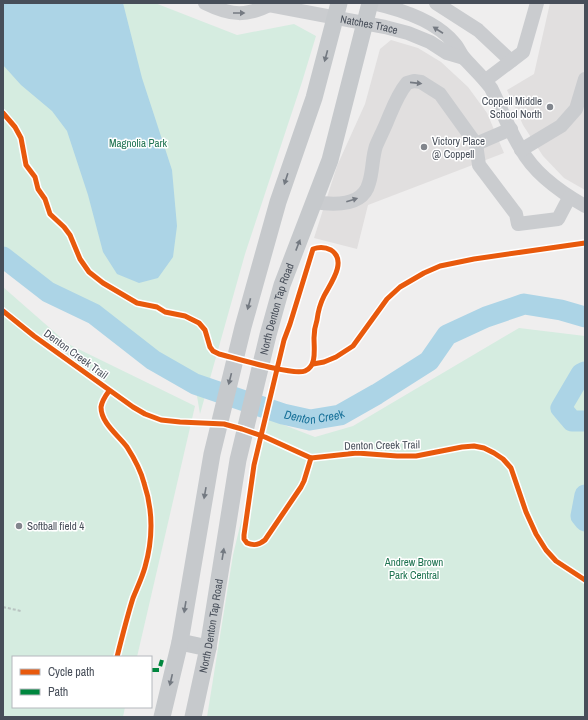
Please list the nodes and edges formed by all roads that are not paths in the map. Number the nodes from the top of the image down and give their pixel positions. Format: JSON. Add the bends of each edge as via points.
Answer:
{"nodes":[{"id":1,"x":205,"y":3,"type":"edge"},
{"id":2,"x":371,"y":3,"type":"edge"},
{"id":3,"x":436,"y":3,"type":"edge"},
{"id":4,"x":536,"y":3,"type":"edge"},
{"id":5,"x":271,"y":4,"type":"edge"},
{"id":6,"x":337,"y":10,"type":"edge"},
{"id":7,"x":365,"y":24,"type":"junction"},
{"id":8,"x":464,"y":58,"type":"junction"},
{"id":9,"x":511,"y":62,"type":"junction"},
{"id":10,"x":585,"y":79,"type":"edge"},
{"id":11,"x":486,"y":80,"type":"junction"},
{"id":12,"x":511,"y":129,"type":"junction"},
{"id":13,"x":476,"y":144,"type":"junction"},
{"id":14,"x":521,"y":150,"type":"junction"},
{"id":15,"x":569,"y":198,"type":"junction"},
{"id":16,"x":314,"y":202,"type":"junction"},
{"id":17,"x":585,"y":206,"type":"edge"},
{"id":18,"x":180,"y":642,"type":"junction"},
{"id":19,"x":208,"y":648,"type":"junction"},
{"id":20,"x":162,"y":717,"type":"edge"},
{"id":21,"x":193,"y":717,"type":"edge"}],
"edges":[{"from":1,"to":5,"type":"street","name":"Natches Trace","one_way":true,"via":[[220,11],[240,14],[259,11]]},
{"from":2,"to":7,"type":"main road","name":"North Denton Tap Road"},
{"from":8,"to":2,"type":"street","name":"Natches Trace","one_way":true,"via":[[454,42],[441,31],[417,17]]},
{"from":3,"to":9,"type":"street","via":[[478,30]]},
{"from":4,"to":9,"type":"street","via":[[523,52]]},
{"from":5,"to":6,"type":"street","name":"Natches Trace"},
{"from":6,"to":7,"type":"street","name":"Natches Trace"},
{"from":6,"to":18,"type":"main road","one_way":true,"via":[[314,98],[278,202],[243,328],[212,454]]},
{"from":7,"to":8,"type":"street","name":"Natches Trace","via":[[408,33],[430,42],[447,53]]},
{"from":7,"to":16,"type":"main road","name":"North Denton Tap Road","via":[[330,160]]},
{"from":8,"to":11,"type":"street","name":"Natches Trace"},
{"from":9,"to":11,"type":"street"},
{"from":10,"to":14,"type":"street","via":[[576,109],[561,126]]},
{"from":11,"to":12,"type":"street","name":"Natches Trace"},
{"from":12,"to":13,"type":"street"},
{"from":12,"to":14,"type":"street","name":"Natches Trace"},
{"from":13,"to":15,"type":"street","via":[[479,165],[516,214],[518,224],[558,218]]},
{"from":16,"to":13,"type":"street","one_way":true,"via":[[352,202],[366,191],[376,146],[406,83],[421,82],[440,94]]},
{"from":14,"to":15,"type":"street","name":"Natches Trace","via":[[550,183]]},
{"from":15,"to":17,"type":"street","name":"Natches Trace"},
{"from":19,"to":16,"type":"main road","name":"North Denton Tap Road","one_way":true,"via":[[238,460],[282,285]]},
{"from":18,"to":19,"type":"main road"},
{"from":18,"to":20,"type":"main road","one_way":true},
{"from":19,"to":21,"type":"main road","name":"North Denton Tap Road"}]}
